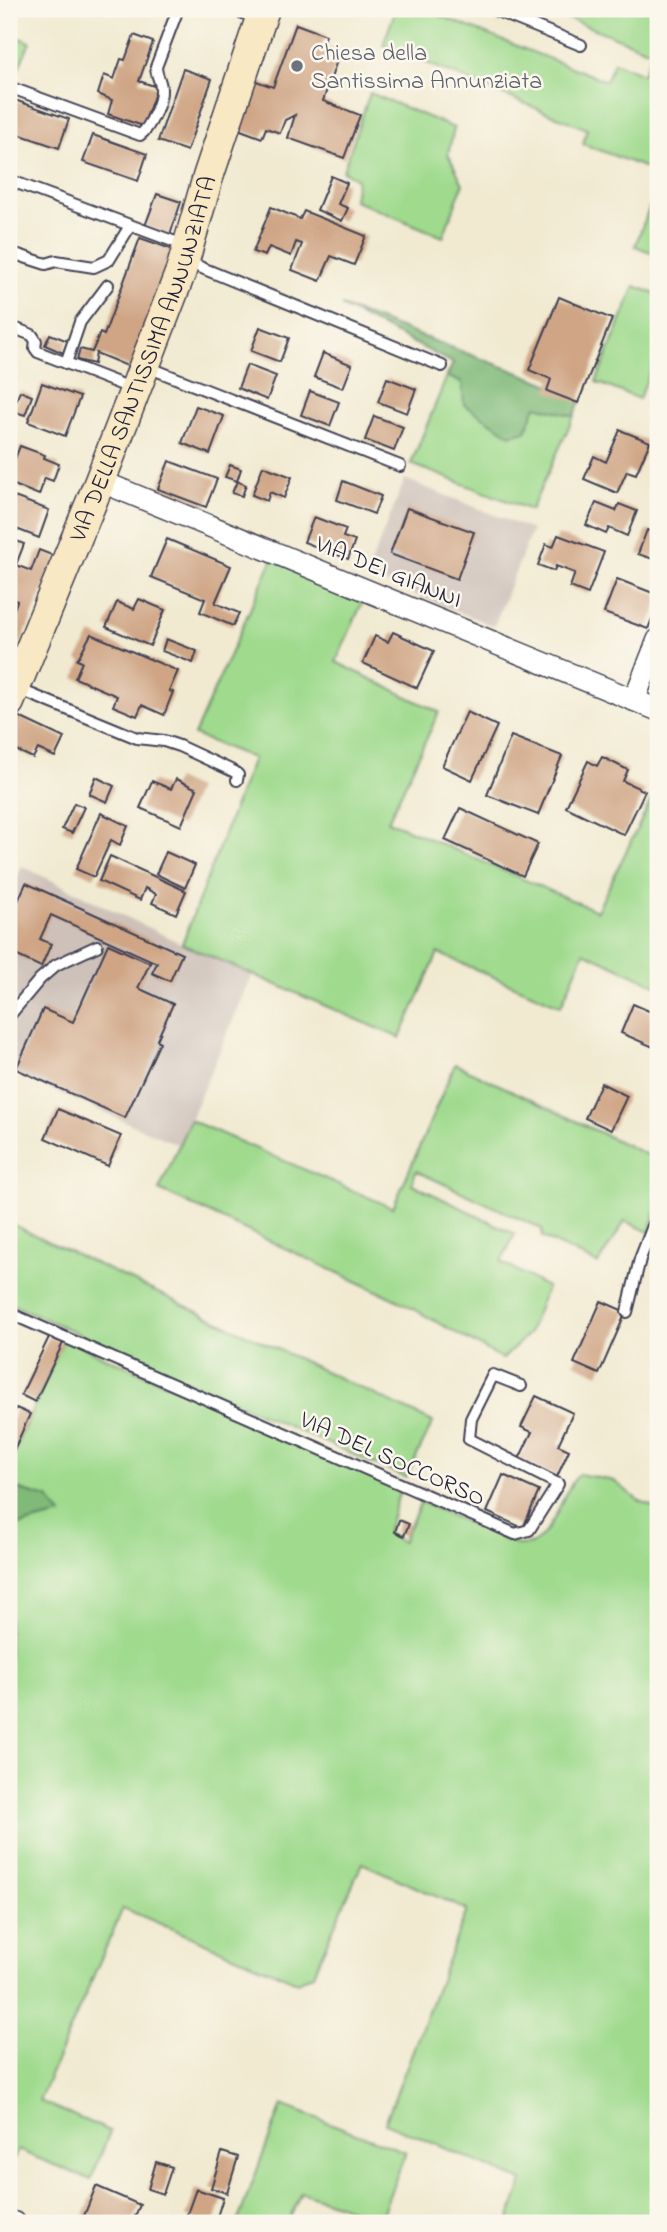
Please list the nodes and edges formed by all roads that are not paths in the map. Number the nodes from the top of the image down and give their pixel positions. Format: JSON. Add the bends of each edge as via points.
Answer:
{"nodes":[{"id":1,"x":178,"y":9,"type":"edge"},
{"id":2,"x":492,"y":9,"type":"edge"},
{"id":3,"x":253,"y":12,"type":"edge"},
{"id":4,"x":581,"y":44,"type":"dead end"},
{"id":5,"x":9,"y":87,"type":"edge"},
{"id":6,"x":9,"y":180,"type":"edge"},
{"id":7,"x":130,"y":226,"type":"junction"},
{"id":8,"x":9,"y":252,"type":"edge"},
{"id":9,"x":186,"y":253,"type":"junction"},
{"id":10,"x":108,"y":285,"type":"dead end"},
{"id":11,"x":9,"y":326,"type":"edge"},
{"id":12,"x":66,"y":363,"type":"junction"},
{"id":13,"x":442,"y":366,"type":"dead end"},
{"id":14,"x":140,"y":378,"type":"junction"},
{"id":15,"x":400,"y":466,"type":"dead end"},
{"id":16,"x":100,"y":481,"type":"junction"},
{"id":17,"x":658,"y":640,"type":"edge"},
{"id":18,"x":12,"y":689,"type":"edge"},
{"id":19,"x":634,"y":700,"type":"junction"},
{"id":20,"x":658,"y":710,"type":"edge"},
{"id":21,"x":237,"y":780,"type":"dead end"},
{"id":22,"x":97,"y":946,"type":"dead end"},
{"id":23,"x":9,"y":1016,"type":"edge"},
{"id":24,"x":658,"y":1213,"type":"edge"},
{"id":25,"x":627,"y":1312,"type":"dead end"},
{"id":26,"x":9,"y":1313,"type":"edge"},
{"id":27,"x":521,"y":1385,"type":"dead end"},
{"id":28,"x":9,"y":2221,"type":"edge"},
{"id":29,"x":16,"y":2223,"type":"edge"}],
"edges":[{"from":1,"to":5,"type":"lane","via":[[156,67],[162,91],[148,130],[141,135]]},
{"from":2,"to":4,"type":"lane"},
{"from":3,"to":9,"type":"street","name":"VIA DELLA SANTISSIMA ANNUNZIATA"},
{"from":6,"to":7,"type":"lane"},
{"from":7,"to":8,"type":"lane","via":[[109,260],[94,267],[56,261],[46,264]]},
{"from":7,"to":9,"type":"lane"},
{"from":9,"to":13,"type":"lane"},
{"from":9,"to":14,"type":"street","name":"VIA DELLA SANTISSIMA ANNUNZIATA"},
{"from":10,"to":12,"type":"lane","via":[[80,322]]},
{"from":11,"to":12,"type":"lane","via":[[32,335],[38,352]]},
{"from":12,"to":14,"type":"lane"},
{"from":14,"to":15,"type":"lane"},
{"from":14,"to":16,"type":"street","name":"VIA DELLA SANTISSIMA ANNUNZIATA"},
{"from":16,"to":18,"type":"street","name":"VIA DELLA SANTISSIMA ANNUNZIATA"},
{"from":16,"to":19,"type":"street","name":"VIA DEI GIANNI"},
{"from":17,"to":19,"type":"street"},
{"from":18,"to":21,"type":"lane","via":[[136,738],[179,746],[235,772]]},
{"from":19,"to":20,"type":"street","name":"VIA DEI GIANNI"},
{"from":22,"to":23,"type":"lane","via":[[56,965]]},
{"from":24,"to":25,"type":"lane"},
{"from":26,"to":27,"type":"lane","name":"VIA DEL SOCCORSO","via":[[515,1534],[529,1530],[558,1484],[469,1439],[471,1419],[493,1375]]},
{"from":28,"to":29,"type":"street"}]}
